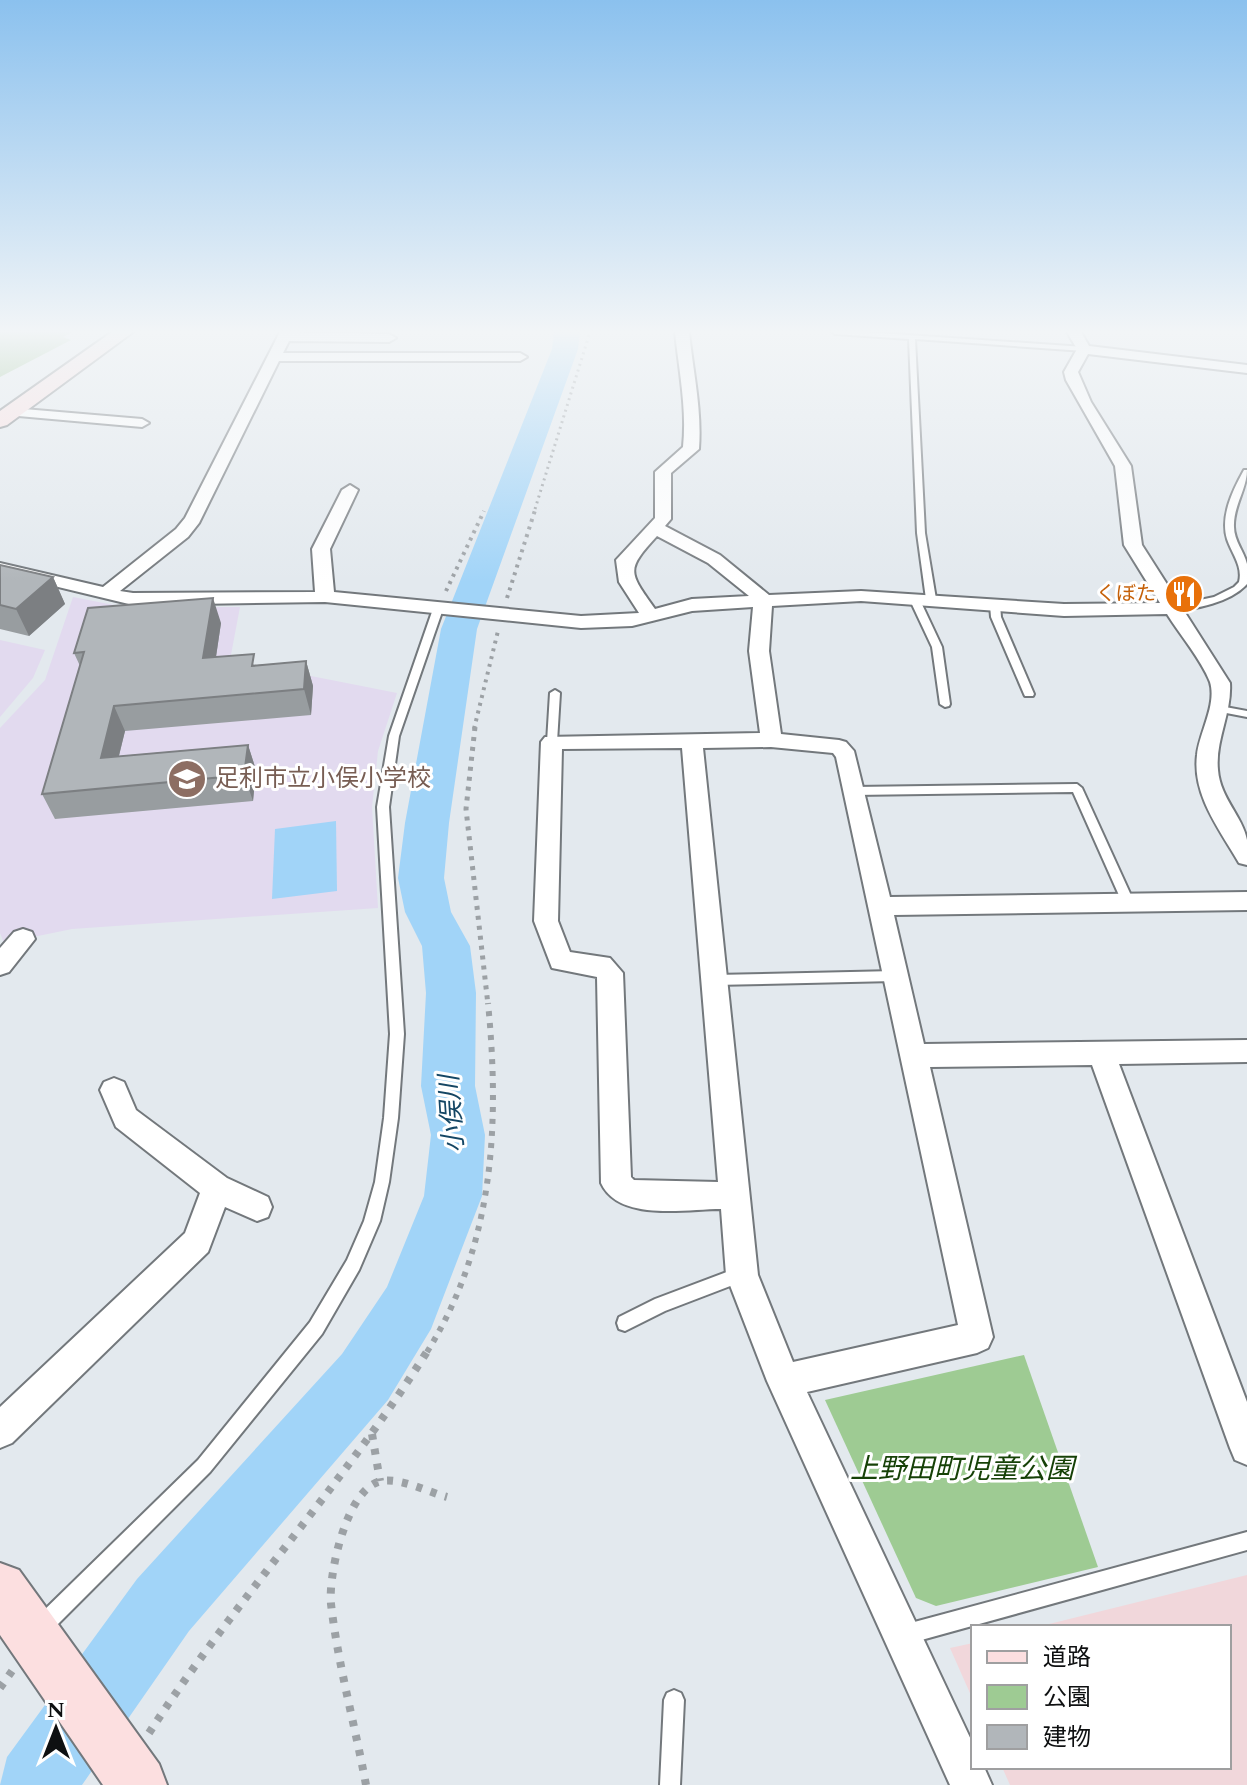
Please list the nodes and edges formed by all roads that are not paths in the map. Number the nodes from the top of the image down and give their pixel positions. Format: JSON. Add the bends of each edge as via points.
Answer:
{"nodes":[{"id":1,"x":245,"y":415,"type":"edge"},
{"id":2,"x":694,"y":415,"type":"edge"},
{"id":3,"x":916,"y":415,"type":"edge"},
{"id":4,"x":1093,"y":415,"type":"edge"},
{"id":5,"x":6,"y":416,"type":"edge"},
{"id":6,"x":142,"y":423,"type":"dead end"},
{"id":7,"x":1247,"y":472,"type":"edge"},
{"id":8,"x":350,"y":490,"type":"dead end"},
{"id":9,"x":1232,"y":517,"type":"junction"},
{"id":10,"x":1247,"y":520,"type":"edge"},
{"id":11,"x":657,"y":529,"type":"junction"},
{"id":12,"x":0,"y":568,"type":"edge"},
{"id":13,"x":106,"y":593,"type":"junction"},
{"id":14,"x":325,"y":597,"type":"junction"},
{"id":15,"x":923,"y":599,"type":"junction"},
{"id":16,"x":763,"y":600,"type":"junction"},
{"id":17,"x":995,"y":605,"type":"junction"},
{"id":18,"x":443,"y":607,"type":"junction"},
{"id":19,"x":1175,"y":608,"type":"junction"},
{"id":20,"x":649,"y":614,"type":"junction"},
{"id":21,"x":555,"y":693,"type":"dead end"},
{"id":22,"x":1029,"y":694,"type":"dead end"},
{"id":23,"x":945,"y":704,"type":"dead end"},
{"id":24,"x":1220,"y":709,"type":"junction"},
{"id":25,"x":1247,"y":714,"type":"edge"},
{"id":26,"x":771,"y":740,"type":"junction"},
{"id":27,"x":552,"y":742,"type":"junction"},
{"id":28,"x":692,"y":743,"type":"junction"},
{"id":29,"x":854,"y":791,"type":"junction"},
{"id":30,"x":1247,"y":857,"type":"edge"},
{"id":31,"x":1247,"y":901,"type":"edge"},
{"id":32,"x":1128,"y":902,"type":"junction"},
{"id":33,"x":881,"y":906,"type":"junction"},
{"id":34,"x":23,"y":939,"type":"dead end"},
{"id":35,"x":0,"y":965,"type":"edge"},
{"id":36,"x":895,"y":976,"type":"junction"},
{"id":37,"x":714,"y":980,"type":"junction"},
{"id":38,"x":1247,"y":1051,"type":"edge"},
{"id":39,"x":1102,"y":1054,"type":"junction"},
{"id":40,"x":915,"y":1056,"type":"junction"},
{"id":41,"x":114,"y":1090,"type":"dead end"},
{"id":42,"x":217,"y":1188,"type":"junction"},
{"id":43,"x":736,"y":1196,"type":"junction"},
{"id":44,"x":257,"y":1207,"type":"dead end"},
{"id":45,"x":742,"y":1275,"type":"junction"},
{"id":46,"x":625,"y":1323,"type":"dead end"},
{"id":47,"x":784,"y":1381,"type":"junction"},
{"id":48,"x":0,"y":1431,"type":"edge"},
{"id":49,"x":1247,"y":1448,"type":"edge"},
{"id":50,"x":1247,"y":1541,"type":"edge"},
{"id":51,"x":0,"y":1589,"type":"edge"},
{"id":52,"x":904,"y":1634,"type":"junction"},
{"id":53,"x":38,"y":1644,"type":"junction"},
{"id":54,"x":674,"y":1700,"type":"dead end"},
{"id":55,"x":135,"y":1757,"type":"edge"},
{"id":56,"x":670,"y":1785,"type":"edge"},
{"id":57,"x":971,"y":1785,"type":"edge"}],
"edges":[{"from":1,"to":13,"type":"street","via":[[193,519]]},
{"from":2,"to":11,"type":"street","via":[[686,456],[663,472],[664,513]]},
{"from":3,"to":15,"type":"lane"},
{"from":4,"to":19,"type":"street","via":[[1122,463],[1133,545]]},
{"from":5,"to":6,"type":"street"},
{"from":7,"to":9,"type":"lane"},
{"from":8,"to":14,"type":"street","via":[[321,549]]},
{"from":9,"to":10,"type":"lane"},
{"from":9,"to":19,"type":"lane","via":[[1229,531],[1245,574],[1242,586],[1228,596]]},
{"from":11,"to":16,"type":"street","via":[[699,548]]},
{"from":11,"to":20,"type":"street","via":[[624,567],[624,577]]},
{"from":12,"to":13,"type":"street"},
{"from":13,"to":14,"type":"street","via":[[184,600]]},
{"from":14,"to":18,"type":"street"},
{"from":15,"to":16,"type":"street"},
{"from":15,"to":17,"type":"street"},
{"from":15,"to":23,"type":"lane"},
{"from":16,"to":20,"type":"street"},
{"from":16,"to":26,"type":"street","via":[[759,651]]},
{"from":17,"to":19,"type":"street"},
{"from":17,"to":22,"type":"lane"},
{"from":18,"to":20,"type":"street","via":[[599,622]]},
{"from":18,"to":53,"type":"lane","via":[[394,736],[383,807],[397,1034],[389,1131],[372,1221],[316,1328],[204,1466]]},
{"from":19,"to":24,"type":"street","via":[[1215,672]]},
{"from":21,"to":27,"type":"lane"},
{"from":24,"to":25,"type":"lane"},
{"from":24,"to":30,"type":"street","via":[[1207,774]]},
{"from":26,"to":28,"type":"street"},
{"from":26,"to":29,"type":"street","via":[[839,747]]},
{"from":27,"to":28,"type":"street"},
{"from":27,"to":43,"type":"street","via":[[546,921],[561,961],[601,965],[610,973],[616,1183],[628,1194]]},
{"from":28,"to":37,"type":"street"},
{"from":29,"to":32,"type":"lane","via":[[1077,788]]},
{"from":29,"to":33,"type":"street"},
{"from":31,"to":32,"type":"street"},
{"from":32,"to":33,"type":"street"},
{"from":33,"to":36,"type":"street"},
{"from":34,"to":35,"type":"street"},
{"from":36,"to":37,"type":"lane"},
{"from":36,"to":40,"type":"street"},
{"from":37,"to":43,"type":"street"},
{"from":38,"to":39,"type":"street"},
{"from":39,"to":40,"type":"street"},
{"from":39,"to":49,"type":"street"},
{"from":40,"to":47,"type":"street","via":[[977,1337]]},
{"from":41,"to":42,"type":"street","via":[[126,1118]]},
{"from":42,"to":44,"type":"street"},
{"from":42,"to":48,"type":"street","via":[[197,1242]]},
{"from":43,"to":45,"type":"street"},
{"from":45,"to":46,"type":"lane"},
{"from":45,"to":47,"type":"street"},
{"from":47,"to":52,"type":"street"},
{"from":50,"to":52,"type":"lane"},
{"from":51,"to":53,"type":"main road"},
{"from":52,"to":57,"type":"street"},
{"from":53,"to":55,"type":"main road"},
{"from":54,"to":56,"type":"lane"}]}
